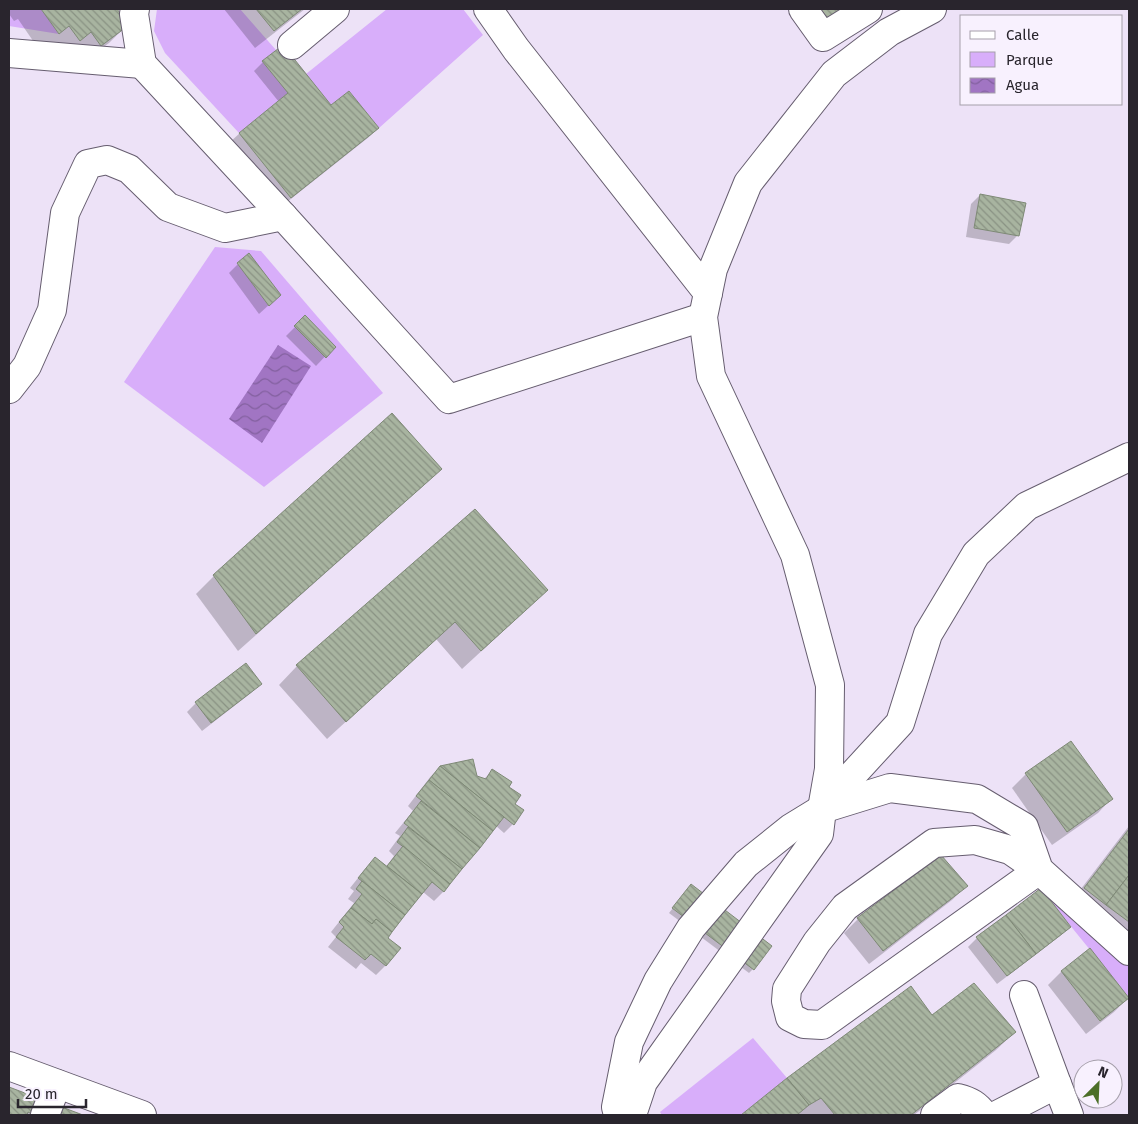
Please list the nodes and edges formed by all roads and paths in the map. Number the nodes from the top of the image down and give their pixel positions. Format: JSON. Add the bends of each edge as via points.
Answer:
{"nodes":[{"id":1,"x":135,"y":9,"type":"edge"},
{"id":2,"x":335,"y":9,"type":"edge"},
{"id":3,"x":488,"y":9,"type":"edge"},
{"id":4,"x":803,"y":9,"type":"edge"},
{"id":5,"x":868,"y":9,"type":"edge"},
{"id":6,"x":932,"y":9,"type":"edge"},
{"id":7,"x":292,"y":45,"type":"dead end"},
{"id":8,"x":9,"y":53,"type":"edge"},
{"id":9,"x":142,"y":64,"type":"junction"},
{"id":10,"x":283,"y":216,"type":"junction"},
{"id":11,"x":705,"y":305,"type":"junction"},
{"id":12,"x":9,"y":389,"type":"edge"},
{"id":13,"x":1129,"y":457,"type":"edge"},
{"id":14,"x":822,"y":809,"type":"junction"},
{"id":15,"x":1039,"y":870,"type":"junction"},
{"id":16,"x":1129,"y":951,"type":"edge"},
{"id":17,"x":1024,"y":994,"type":"dead end"},
{"id":18,"x":9,"y":1066,"type":"edge"},
{"id":19,"x":57,"y":1084,"type":"junction"},
{"id":20,"x":1057,"y":1084,"type":"junction"},
{"id":21,"x":45,"y":1115,"type":"edge"},
{"id":22,"x":142,"y":1115,"type":"edge"},
{"id":23,"x":618,"y":1115,"type":"edge"},
{"id":24,"x":632,"y":1115,"type":"edge"},
{"id":25,"x":935,"y":1115,"type":"edge"},
{"id":26,"x":984,"y":1115,"type":"edge"},
{"id":27,"x":996,"y":1115,"type":"edge"},
{"id":28,"x":1069,"y":1115,"type":"edge"}],
"edges":[{"from":1,"to":9,"type":"street"},
{"from":2,"to":7,"type":"street"},
{"from":3,"to":11,"type":"street"},
{"from":4,"to":5,"type":"street","via":[[823,37]]},
{"from":6,"to":11,"type":"street","via":[[889,32],[834,74],[748,183],[712,269]]},
{"from":8,"to":9,"type":"street"},
{"from":9,"to":10,"type":"street"},
{"from":10,"to":11,"type":"street","via":[[449,399]]},
{"from":10,"to":12,"type":"street","via":[[225,228],[168,207],[129,169],[107,160],[88,164],[65,213],[52,310],[28,366]]},
{"from":11,"to":14,"type":"street","via":[[711,376],[795,554],[830,685],[829,769]]},
{"from":13,"to":14,"type":"street","via":[[1026,506],[976,554],[928,634],[900,724]]},
{"from":14,"to":15,"type":"street","via":[[890,788],[978,799],[1024,827]]},
{"from":14,"to":23,"type":"street","via":[[791,828],[746,864],[690,928],[658,981],[629,1042],[616,1107]]},
{"from":14,"to":24,"type":"street","via":[[819,834],[643,1082]]},
{"from":15,"to":15,"type":"street","via":[[822,1025],[804,1024],[790,1017],[787,989],[845,906],[934,843],[975,840],[1010,850]]},
{"from":15,"to":16,"type":"street"},
{"from":17,"to":20,"type":"street"},
{"from":18,"to":19,"type":"street"},
{"from":19,"to":21,"type":"street"},
{"from":19,"to":22,"type":"street"},
{"from":20,"to":27,"type":"street"},
{"from":20,"to":28,"type":"street"},
{"from":25,"to":26,"type":"street","via":[[958,1098],[980,1108]]}]}
